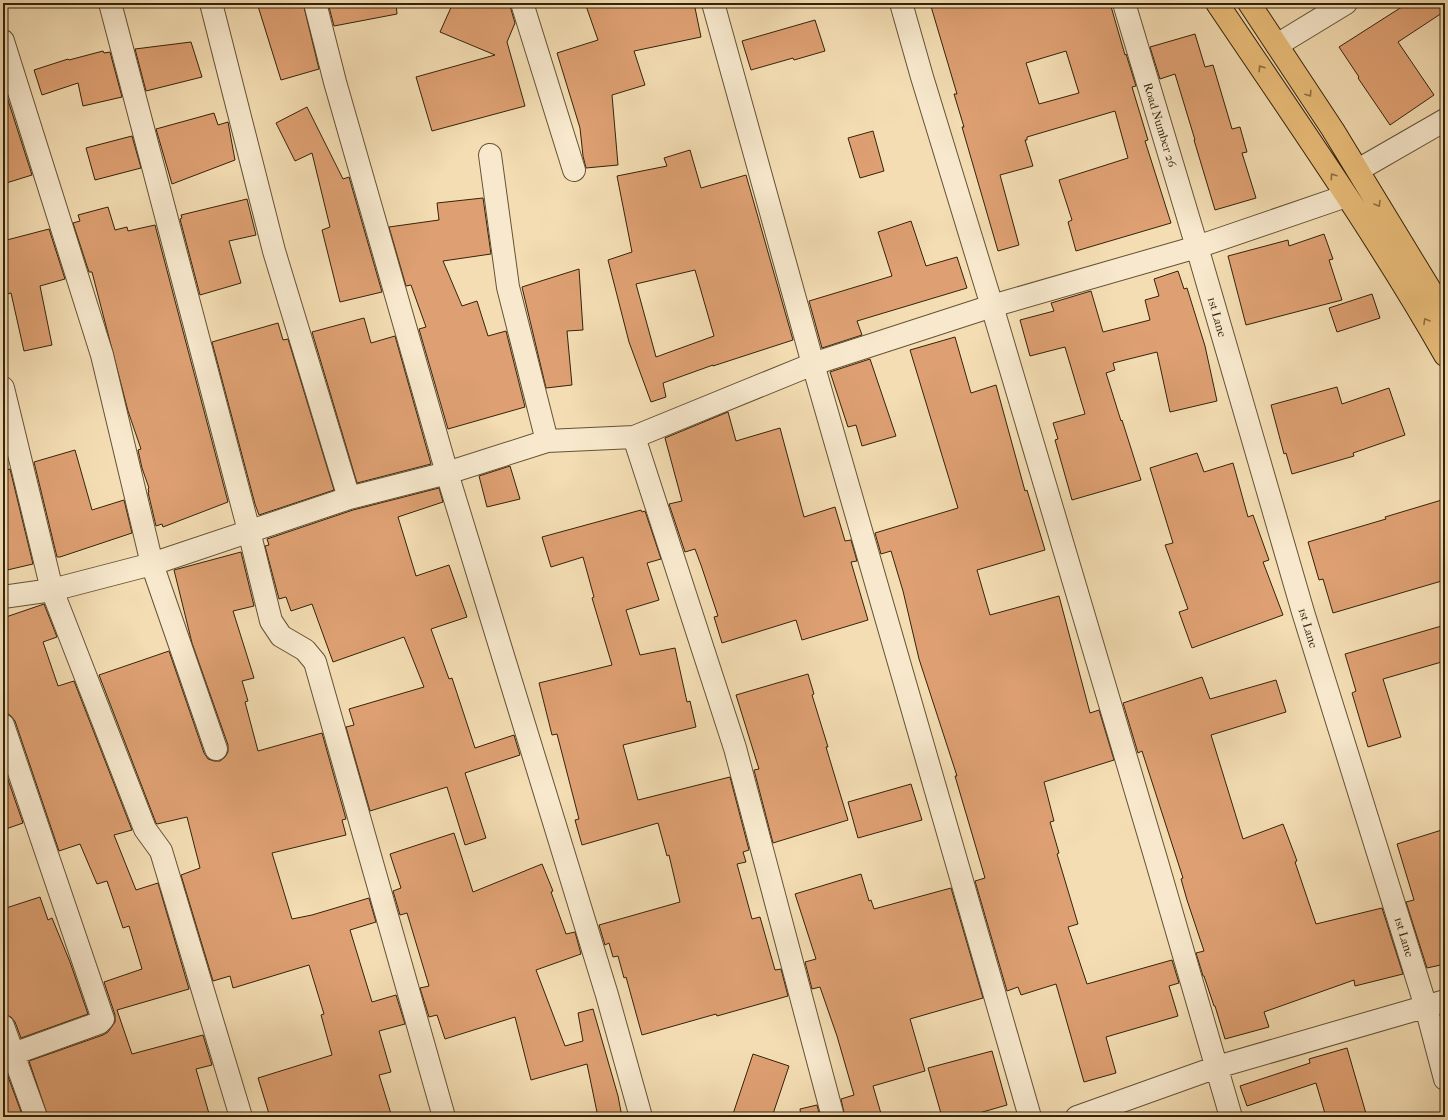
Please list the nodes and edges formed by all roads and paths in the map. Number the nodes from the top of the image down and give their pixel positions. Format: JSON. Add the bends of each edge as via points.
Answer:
{"nodes":[{"id":1,"x":110,"y":3,"type":"edge"},
{"id":2,"x":211,"y":3,"type":"edge"},
{"id":3,"x":315,"y":3,"type":"edge"},
{"id":4,"x":522,"y":3,"type":"edge"},
{"id":5,"x":713,"y":3,"type":"edge"},
{"id":6,"x":901,"y":3,"type":"edge"},
{"id":7,"x":1124,"y":3,"type":"edge"},
{"id":8,"x":1217,"y":3,"type":"edge"},
{"id":9,"x":1249,"y":3,"type":"edge"},
{"id":10,"x":1346,"y":3,"type":"edge"},
{"id":11,"x":1277,"y":46,"type":"junction"},
{"id":12,"x":4,"y":50,"type":"edge"},
{"id":13,"x":1445,"y":120,"type":"edge"},
{"id":14,"x":490,"y":155,"type":"dead end"},
{"id":15,"x":574,"y":170,"type":"dead end"},
{"id":16,"x":1358,"y":170,"type":"junction"},
{"id":17,"x":1346,"y":196,"type":"junction"},
{"id":18,"x":1197,"y":247,"type":"junction"},
{"id":19,"x":992,"y":306,"type":"junction"},
{"id":20,"x":1445,"y":314,"type":"edge"},
{"id":21,"x":1445,"y":355,"type":"edge"},
{"id":22,"x":813,"y":364,"type":"junction"},
{"id":23,"x":3,"y":388,"type":"edge"},
{"id":24,"x":634,"y":437,"type":"junction"},
{"id":25,"x":547,"y":441,"type":"junction"},
{"id":26,"x":447,"y":473,"type":"junction"},
{"id":27,"x":349,"y":498,"type":"junction"},
{"id":28,"x":249,"y":531,"type":"junction"},
{"id":29,"x":152,"y":564,"type":"junction"},
{"id":30,"x":52,"y":590,"type":"junction"},
{"id":31,"x":3,"y":597,"type":"edge"},
{"id":32,"x":3,"y":725,"type":"edge"},
{"id":33,"x":216,"y":749,"type":"dead end"},
{"id":34,"x":1435,"y":1004,"type":"edge"},
{"id":35,"x":3,"y":1026,"type":"edge"},
{"id":36,"x":13,"y":1054,"type":"junction"},
{"id":37,"x":1217,"y":1067,"type":"junction"},
{"id":38,"x":1445,"y":1079,"type":"edge"},
{"id":39,"x":36,"y":1117,"type":"edge"},
{"id":40,"x":241,"y":1117,"type":"edge"},
{"id":41,"x":444,"y":1117,"type":"edge"},
{"id":42,"x":641,"y":1117,"type":"edge"},
{"id":43,"x":833,"y":1117,"type":"edge"},
{"id":44,"x":1030,"y":1117,"type":"edge"},
{"id":45,"x":1078,"y":1117,"type":"edge"},
{"id":46,"x":1231,"y":1117,"type":"edge"}],
"edges":[{"from":1,"to":28,"type":"street"},
{"from":2,"to":27,"type":"street","via":[[274,251]]},
{"from":3,"to":26,"type":"street","via":[[335,82]]},
{"from":4,"to":15,"type":"street"},
{"from":5,"to":22,"type":"street"},
{"from":6,"to":19,"type":"street"},
{"from":7,"to":18,"type":"street","name":"Road Number 26"},
{"from":17,"to":8,"type":"main road","one_way":true},
{"from":9,"to":11,"type":"main road"},
{"from":10,"to":11,"type":"street"},
{"from":11,"to":16,"type":"main road","one_way":true},
{"from":12,"to":29,"type":"street","via":[[102,356]]},
{"from":13,"to":16,"type":"street"},
{"from":14,"to":25,"type":"street","via":[[508,287]]},
{"from":16,"to":20,"type":"main road","one_way":true},
{"from":17,"to":18,"type":"street"},
{"from":21,"to":17,"type":"main road","one_way":true,"via":[[1420,310]]},
{"from":18,"to":19,"type":"street"},
{"from":18,"to":34,"type":"street","name":"1st Lane","via":[[1303,612]]},
{"from":19,"to":22,"type":"street"},
{"from":19,"to":37,"type":"street"},
{"from":22,"to":24,"type":"street"},
{"from":22,"to":44,"type":"street"},
{"from":23,"to":30,"type":"street"},
{"from":24,"to":25,"type":"street"},
{"from":24,"to":43,"type":"street","via":[[735,748]]},
{"from":25,"to":26,"type":"street"},
{"from":26,"to":27,"type":"street"},
{"from":26,"to":42,"type":"street","via":[[607,995]]},
{"from":27,"to":28,"type":"street"},
{"from":28,"to":29,"type":"street"},
{"from":28,"to":41,"type":"street","via":[[271,621],[281,636],[305,650],[315,662]]},
{"from":29,"to":30,"type":"street"},
{"from":29,"to":33,"type":"street"},
{"from":30,"to":31,"type":"street"},
{"from":30,"to":40,"type":"street","via":[[144,829],[161,851]]},
{"from":32,"to":36,"type":"street","via":[[103,1020]]},
{"from":34,"to":37,"type":"street"},
{"from":34,"to":38,"type":"street","name":"1st Lane"},
{"from":35,"to":36,"type":"street"},
{"from":36,"to":39,"type":"street"},
{"from":37,"to":45,"type":"street"},
{"from":37,"to":46,"type":"street"}]}
